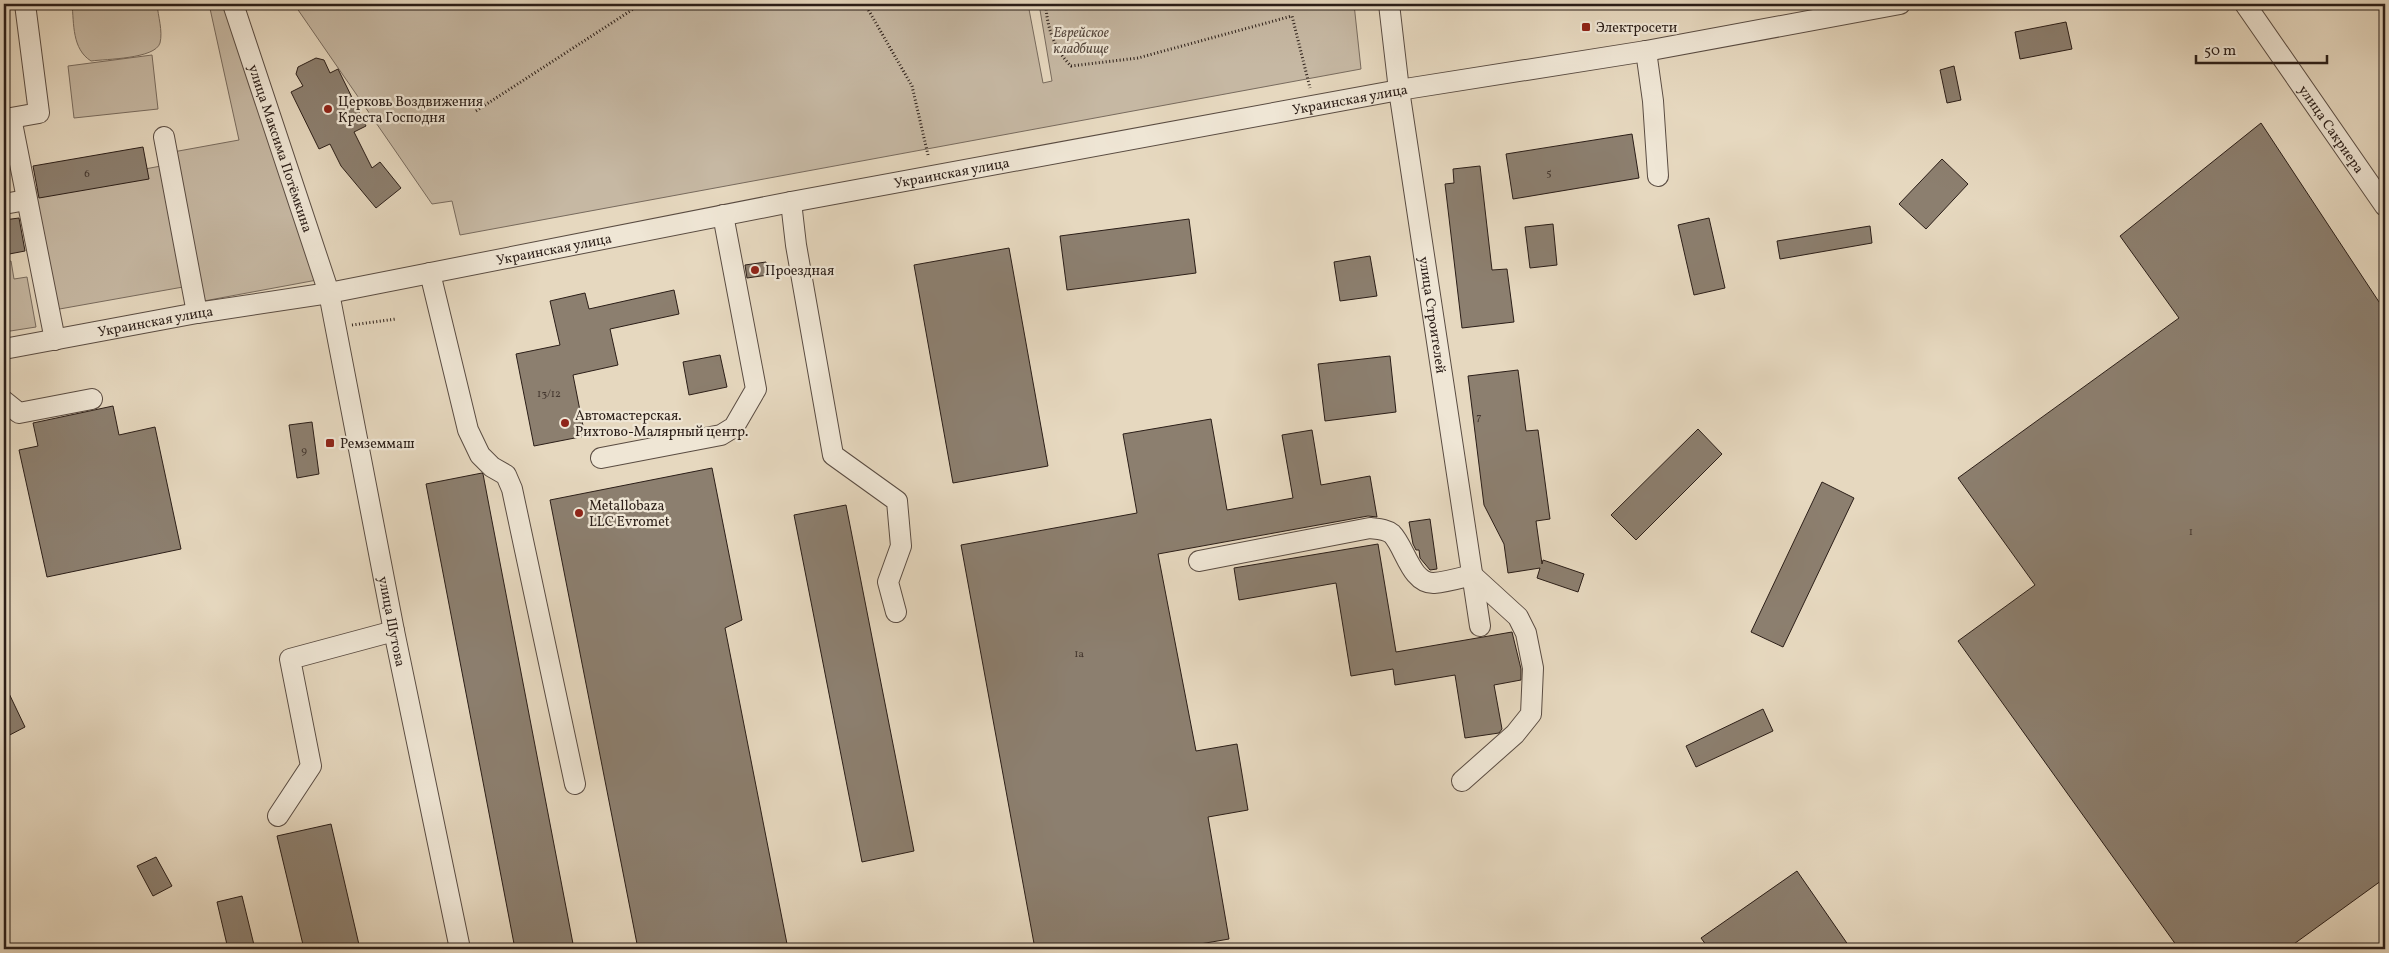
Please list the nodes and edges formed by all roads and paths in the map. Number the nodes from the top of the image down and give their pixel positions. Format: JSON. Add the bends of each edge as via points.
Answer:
{"nodes":[{"id":1,"x":25,"y":4,"type":"edge"},
{"id":2,"x":233,"y":4,"type":"edge"},
{"id":3,"x":641,"y":4,"type":"edge"},
{"id":4,"x":865,"y":4,"type":"edge"},
{"id":5,"x":1049,"y":4,"type":"edge"},
{"id":6,"x":1389,"y":4,"type":"edge"},
{"id":7,"x":1900,"y":4,"type":"edge"},
{"id":8,"x":2245,"y":4,"type":"edge"},
{"id":9,"x":1646,"y":51,"type":"junction"},
{"id":10,"x":1399,"y":90,"type":"junction"},
{"id":11,"x":1314,"y":106,"type":"junction"},
{"id":12,"x":476,"y":111,"type":"dead end"},
{"id":13,"x":164,"y":137,"type":"dead end"},
{"id":14,"x":928,"y":155,"type":"dead end"},
{"id":15,"x":1658,"y":176,"type":"dead end"},
{"id":16,"x":26,"y":200,"type":"junction"},
{"id":17,"x":791,"y":202,"type":"junction"},
{"id":18,"x":4,"y":204,"type":"edge"},
{"id":19,"x":2385,"y":206,"type":"edge"},
{"id":20,"x":723,"y":215,"type":"junction"},
{"id":21,"x":430,"y":273,"type":"junction"},
{"id":22,"x":329,"y":293,"type":"junction"},
{"id":23,"x":197,"y":313,"type":"junction"},
{"id":24,"x":55,"y":340,"type":"junction"},
{"id":25,"x":4,"y":349,"type":"edge"},
{"id":26,"x":92,"y":399,"type":"dead end"},
{"id":27,"x":4,"y":402,"type":"edge"},
{"id":28,"x":601,"y":458,"type":"dead end"},
{"id":29,"x":1199,"y":561,"type":"dead end"},
{"id":30,"x":1472,"y":575,"type":"junction"},
{"id":31,"x":896,"y":612,"type":"dead end"},
{"id":32,"x":1480,"y":626,"type":"dead end"},
{"id":33,"x":394,"y":631,"type":"junction"},
{"id":34,"x":1462,"y":781,"type":"dead end"},
{"id":35,"x":575,"y":784,"type":"dead end"},
{"id":36,"x":278,"y":816,"type":"dead end"},
{"id":37,"x":460,"y":949,"type":"edge"}],
"edges":[{"from":1,"to":16,"type":"street","via":[[39,113],[11,118]]},
{"from":2,"to":22,"type":"street","name":"улица Максима Потёмкина"},
{"from":3,"to":12,"type":"path"},
{"from":4,"to":14,"type":"path","via":[[912,86]]},
{"from":5,"to":11,"type":"path","via":[[1046,6],[1047,21],[1059,54],[1071,66],[1138,58],[1292,16]]},
{"from":6,"to":10,"type":"street","name":"улица Строителей"},
{"from":7,"to":9,"type":"street","name":"Украинская улица"},
{"from":8,"to":19,"type":"street","name":"улица Сакриера"},
{"from":9,"to":10,"type":"street","name":"Украинская улица"},
{"from":9,"to":15,"type":"street"},
{"from":10,"to":11,"type":"street","name":"Украинская улица"},
{"from":10,"to":30,"type":"street","name":"улица Строителей"},
{"from":11,"to":17,"type":"street","name":"Украинская улица"},
{"from":13,"to":23,"type":"street"},
{"from":16,"to":18,"type":"street"},
{"from":16,"to":24,"type":"street"},
{"from":17,"to":20,"type":"street","name":"Украинская улица"},
{"from":17,"to":31,"type":"street","via":[[833,455],[897,501],[901,546],[888,582]]},
{"from":20,"to":21,"type":"street","name":"Украинская улица"},
{"from":20,"to":28,"type":"street","via":[[756,389],[734,427],[721,435]]},
{"from":21,"to":22,"type":"street","name":"Украинская улица"},
{"from":21,"to":35,"type":"street","via":[[468,430],[480,455],[506,475],[512,489]]},
{"from":22,"to":23,"type":"street","name":"Украинская улица"},
{"from":22,"to":33,"type":"street","name":"улица Шутова"},
{"from":23,"to":24,"type":"street","name":"Украинская улица"},
{"from":24,"to":25,"type":"street","name":"Украинская улица"},
{"from":26,"to":27,"type":"street","via":[[18,413]]},
{"from":29,"to":30,"type":"street","via":[[1370,528],[1392,534],[1421,578],[1432,583]]},
{"from":30,"to":32,"type":"street","name":"улица Строителей"},
{"from":30,"to":34,"type":"street","via":[[1518,616],[1526,633],[1533,668],[1531,714],[1515,734]]},
{"from":33,"to":36,"type":"street","via":[[290,659],[311,766]]},
{"from":33,"to":37,"type":"street","name":"улица Шутова"}]}
